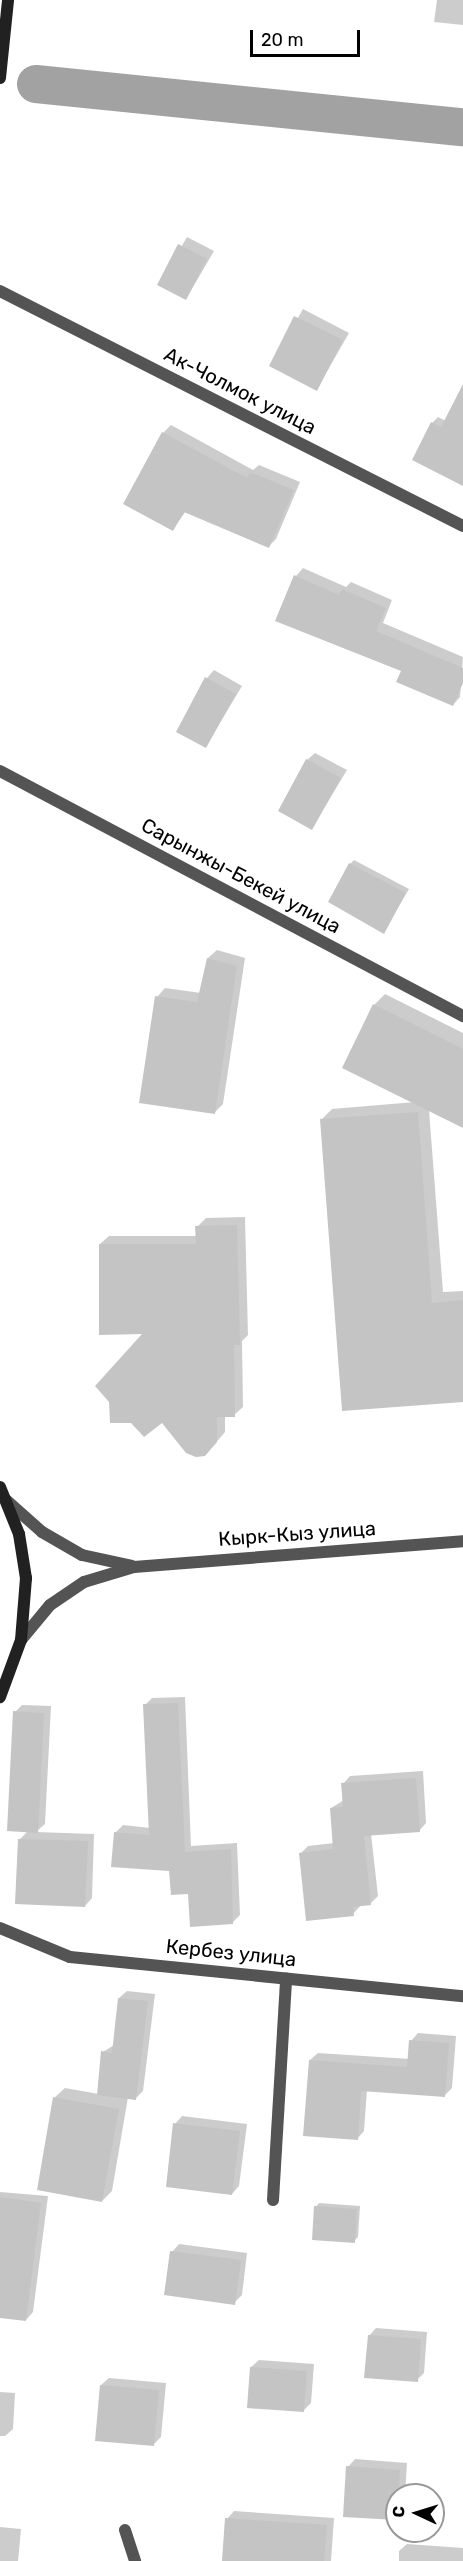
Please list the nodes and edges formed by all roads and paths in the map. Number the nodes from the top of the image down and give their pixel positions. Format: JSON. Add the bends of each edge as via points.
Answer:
{"nodes":[{"id":1,"x":8,"y":0,"type":"edge"},
{"id":2,"x":0,"y":78,"type":"edge"},
{"id":3,"x":0,"y":291,"type":"edge"},
{"id":4,"x":463,"y":526,"type":"edge"},
{"id":5,"x":0,"y":771,"type":"edge"},
{"id":6,"x":463,"y":1016,"type":"edge"},
{"id":7,"x":0,"y":1487,"type":"edge"},
{"id":8,"x":6,"y":1500,"type":"junction"},
{"id":9,"x":463,"y":1541,"type":"edge"},
{"id":10,"x":134,"y":1566,"type":"junction"},
{"id":11,"x":21,"y":1640,"type":"junction"},
{"id":12,"x":0,"y":1696,"type":"edge"},
{"id":13,"x":0,"y":1928,"type":"edge"},
{"id":14,"x":286,"y":1978,"type":"junction"},
{"id":15,"x":463,"y":1996,"type":"edge"},
{"id":16,"x":273,"y":2200,"type":"dead end"},
{"id":17,"x":125,"y":2530,"type":"dead end"},
{"id":18,"x":135,"y":2561,"type":"edge"}],
"edges":[{"from":1,"to":2,"type":"main road"},
{"from":3,"to":4,"type":"street","name":"Ак-Чолмок улица"},
{"from":5,"to":6,"type":"street","name":"Сарынжы-Бекей улица"},
{"from":7,"to":8,"type":"main road"},
{"from":8,"to":10,"type":"street","name":"Кырк-Кыз улица","via":[[42,1533],[82,1555]]},
{"from":8,"to":11,"type":"main road","via":[[20,1534],[26,1578]]},
{"from":9,"to":10,"type":"street","name":"Кырк-Кыз улица"},
{"from":10,"to":11,"type":"street","name":"Кырк-Кыз улица","via":[[84,1582],[50,1605]]},
{"from":11,"to":12,"type":"main road"},
{"from":13,"to":14,"type":"street","name":"Кербез улица","via":[[70,1957]]},
{"from":14,"to":15,"type":"street","name":"Кербез улица"},
{"from":14,"to":16,"type":"street"},
{"from":17,"to":18,"type":"street"}]}
